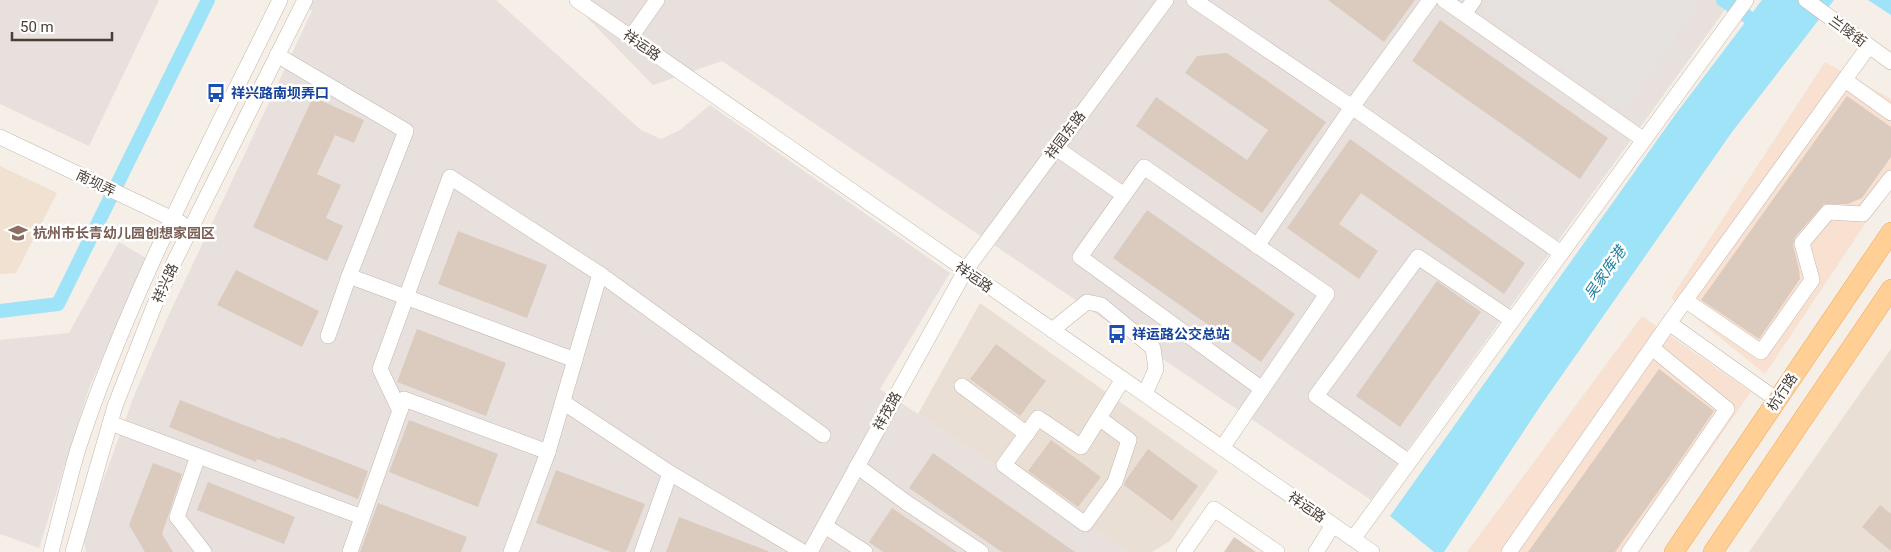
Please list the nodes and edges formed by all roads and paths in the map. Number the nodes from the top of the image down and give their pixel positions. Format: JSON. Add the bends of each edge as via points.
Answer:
{"nodes":[{"id":1,"x":280,"y":0,"type":"edge"},
{"id":2,"x":304,"y":0,"type":"edge"},
{"id":3,"x":577,"y":0,"type":"edge"},
{"id":4,"x":657,"y":0,"type":"edge"},
{"id":5,"x":1166,"y":0,"type":"edge"},
{"id":6,"x":1194,"y":0,"type":"edge"},
{"id":7,"x":1430,"y":0,"type":"edge"},
{"id":8,"x":1444,"y":0,"type":"edge"},
{"id":9,"x":1474,"y":0,"type":"edge"},
{"id":10,"x":1746,"y":0,"type":"edge"},
{"id":11,"x":1806,"y":0,"type":"edge"},
{"id":12,"x":1464,"y":14,"type":"junction"},
{"id":13,"x":631,"y":37,"type":"junction"},
{"id":14,"x":1869,"y":46,"type":"junction"},
{"id":15,"x":277,"y":56,"type":"junction"},
{"id":16,"x":1891,"y":62,"type":"edge"},
{"id":17,"x":1845,"y":80,"type":"junction"},
{"id":18,"x":1352,"y":107,"type":"junction"},
{"id":19,"x":1891,"y":114,"type":"edge"},
{"id":20,"x":0,"y":137,"type":"edge"},
{"id":21,"x":1644,"y":140,"type":"junction"},
{"id":22,"x":1056,"y":148,"type":"junction"},
{"id":23,"x":1891,"y":178,"type":"edge"},
{"id":24,"x":1124,"y":195,"type":"junction"},
{"id":25,"x":172,"y":220,"type":"junction"},
{"id":26,"x":191,"y":228,"type":"junction"},
{"id":27,"x":1891,"y":232,"type":"edge"},
{"id":28,"x":1257,"y":246,"type":"junction"},
{"id":29,"x":1561,"y":253,"type":"junction"},
{"id":30,"x":965,"y":271,"type":"junction"},
{"id":31,"x":600,"y":274,"type":"junction"},
{"id":32,"x":349,"y":276,"type":"junction"},
{"id":33,"x":1891,"y":290,"type":"edge"},
{"id":34,"x":1685,"y":300,"type":"junction"},
{"id":35,"x":1512,"y":320,"type":"junction"},
{"id":36,"x":1669,"y":323,"type":"junction"},
{"id":37,"x":1052,"y":330,"type":"junction"},
{"id":38,"x":328,"y":336,"type":"dead end"},
{"id":39,"x":1652,"y":348,"type":"junction"},
{"id":40,"x":575,"y":360,"type":"junction"},
{"id":41,"x":1123,"y":379,"type":"junction"},
{"id":42,"x":962,"y":386,"type":"dead end"},
{"id":43,"x":1262,"y":389,"type":"junction"},
{"id":44,"x":1145,"y":394,"type":"junction"},
{"id":45,"x":1777,"y":400,"type":"junction"},
{"id":46,"x":562,"y":402,"type":"junction"},
{"id":47,"x":400,"y":411,"type":"junction"},
{"id":48,"x":1099,"y":418,"type":"junction"},
{"id":49,"x":110,"y":423,"type":"junction"},
{"id":50,"x":1027,"y":434,"type":"junction"},
{"id":51,"x":823,"y":435,"type":"dead end"},
{"id":52,"x":1222,"y":448,"type":"junction"},
{"id":53,"x":548,"y":452,"type":"junction"},
{"id":54,"x":198,"y":456,"type":"junction"},
{"id":55,"x":1409,"y":462,"type":"junction"},
{"id":56,"x":857,"y":466,"type":"junction"},
{"id":57,"x":670,"y":472,"type":"junction"},
{"id":58,"x":362,"y":517,"type":"junction"},
{"id":59,"x":1333,"y":525,"type":"junction"},
{"id":60,"x":824,"y":526,"type":"junction"},
{"id":61,"x":1353,"y":539,"type":"junction"},
{"id":62,"x":51,"y":552,"type":"edge"},
{"id":63,"x":73,"y":552,"type":"edge"},
{"id":64,"x":204,"y":552,"type":"edge"},
{"id":65,"x":350,"y":552,"type":"edge"},
{"id":66,"x":511,"y":552,"type":"edge"},
{"id":67,"x":642,"y":552,"type":"edge"},
{"id":68,"x":803,"y":552,"type":"edge"},
{"id":69,"x":810,"y":552,"type":"edge"},
{"id":70,"x":865,"y":552,"type":"edge"},
{"id":71,"x":981,"y":552,"type":"edge"},
{"id":72,"x":1184,"y":552,"type":"edge"},
{"id":73,"x":1278,"y":552,"type":"edge"},
{"id":74,"x":1316,"y":552,"type":"edge"},
{"id":75,"x":1371,"y":552,"type":"edge"},
{"id":76,"x":1509,"y":552,"type":"edge"},
{"id":77,"x":1629,"y":552,"type":"edge"},
{"id":78,"x":1674,"y":552,"type":"edge"},
{"id":79,"x":1713,"y":552,"type":"edge"}],
"edges":[{"from":1,"to":25,"type":"street","name":"祥兴路"},
{"from":2,"to":15,"type":"street","name":"祥兴路"},
{"from":3,"to":13,"type":"street","name":"祥运路"},
{"from":4,"to":13,"type":"street"},
{"from":5,"to":22,"type":"street","name":"祥园东路"},
{"from":6,"to":18,"type":"street"},
{"from":7,"to":18,"type":"street"},
{"from":8,"to":12,"type":"street"},
{"from":9,"to":12,"type":"street"},
{"from":10,"to":21,"type":"street"},
{"from":11,"to":14,"type":"street","name":"兰陵街"},
{"from":12,"to":21,"type":"street"},
{"from":13,"to":30,"type":"street","name":"祥运路"},
{"from":14,"to":16,"type":"street","name":"兰陵街"},
{"from":14,"to":17,"type":"street"},
{"from":15,"to":26,"type":"street","name":"祥兴路"},
{"from":15,"to":32,"type":"street","via":[[406,131]]},
{"from":17,"to":19,"type":"street"},
{"from":17,"to":34,"type":"street"},
{"from":18,"to":28,"type":"street"},
{"from":18,"to":29,"type":"street"},
{"from":20,"to":25,"type":"street","name":"南坝弄"},
{"from":21,"to":29,"type":"street"},
{"from":22,"to":24,"type":"street"},
{"from":22,"to":30,"type":"street","name":"祥园东路"},
{"from":23,"to":34,"type":"street","via":[[1863,214],[1828,212],[1802,243],[1812,280],[1761,352]]},
{"from":24,"to":28,"type":"street","via":[[1144,167]]},
{"from":24,"to":43,"type":"street","via":[[1080,257]]},
{"from":25,"to":26,"type":"street","name":"南坝弄"},
{"from":25,"to":62,"type":"street","name":"祥兴路","via":[[90,416]]},
{"from":26,"to":49,"type":"street","name":"祥兴路","via":[[155,304]]},
{"from":27,"to":45,"type":"main road","name":"杭行路"},
{"from":28,"to":43,"type":"street","via":[[1327,294]]},
{"from":29,"to":35,"type":"street"},
{"from":30,"to":37,"type":"street","name":"祥运路"},
{"from":30,"to":56,"type":"street","name":"祥茂路"},
{"from":31,"to":40,"type":"street"},
{"from":31,"to":47,"type":"street","via":[[450,177],[380,369]]},
{"from":31,"to":51,"type":"street"},
{"from":32,"to":38,"type":"street"},
{"from":32,"to":40,"type":"street"},
{"from":33,"to":79,"type":"main road"},
{"from":34,"to":36,"type":"street"},
{"from":35,"to":55,"type":"street"},
{"from":35,"to":55,"type":"street","via":[[1418,257],[1316,396]]},
{"from":36,"to":39,"type":"street"},
{"from":36,"to":45,"type":"street"},
{"from":37,"to":41,"type":"street","name":"祥运路"},
{"from":37,"to":44,"type":"street","via":[[1087,302],[1101,305],[1153,348],[1156,369]]},
{"from":39,"to":76,"type":"street"},
{"from":39,"to":77,"type":"street","via":[[1727,409]]},
{"from":40,"to":46,"type":"street"},
{"from":41,"to":44,"type":"street","name":"祥运路"},
{"from":41,"to":48,"type":"street"},
{"from":42,"to":50,"type":"street"},
{"from":43,"to":52,"type":"street"},
{"from":44,"to":52,"type":"street","name":"祥运路"},
{"from":45,"to":78,"type":"main road","name":"杭行路"},
{"from":46,"to":53,"type":"street"},
{"from":46,"to":57,"type":"street"},
{"from":47,"to":53,"type":"street","via":[[404,399]]},
{"from":47,"to":58,"type":"street"},
{"from":48,"to":50,"type":"street","via":[[1080,447],[1038,418]]},
{"from":48,"to":50,"type":"street","via":[[1129,440],[1115,482],[1086,524],[1004,465]]},
{"from":49,"to":54,"type":"street"},
{"from":49,"to":63,"type":"street","name":"祥兴路"},
{"from":52,"to":59,"type":"street","name":"祥运路"},
{"from":53,"to":66,"type":"street"},
{"from":54,"to":58,"type":"street"},
{"from":54,"to":64,"type":"street","via":[[177,517]]},
{"from":55,"to":61,"type":"street"},
{"from":56,"to":60,"type":"street","name":"祥茂路"},
{"from":56,"to":71,"type":"street"},
{"from":57,"to":67,"type":"street"},
{"from":57,"to":68,"type":"street"},
{"from":58,"to":65,"type":"street"},
{"from":59,"to":61,"type":"street","name":"祥运路"},
{"from":59,"to":74,"type":"street"},
{"from":60,"to":69,"type":"street","name":"祥茂路"},
{"from":60,"to":70,"type":"street"},
{"from":61,"to":75,"type":"street","name":"祥运路"},
{"from":72,"to":73,"type":"street","via":[[1214,509]]}]}
